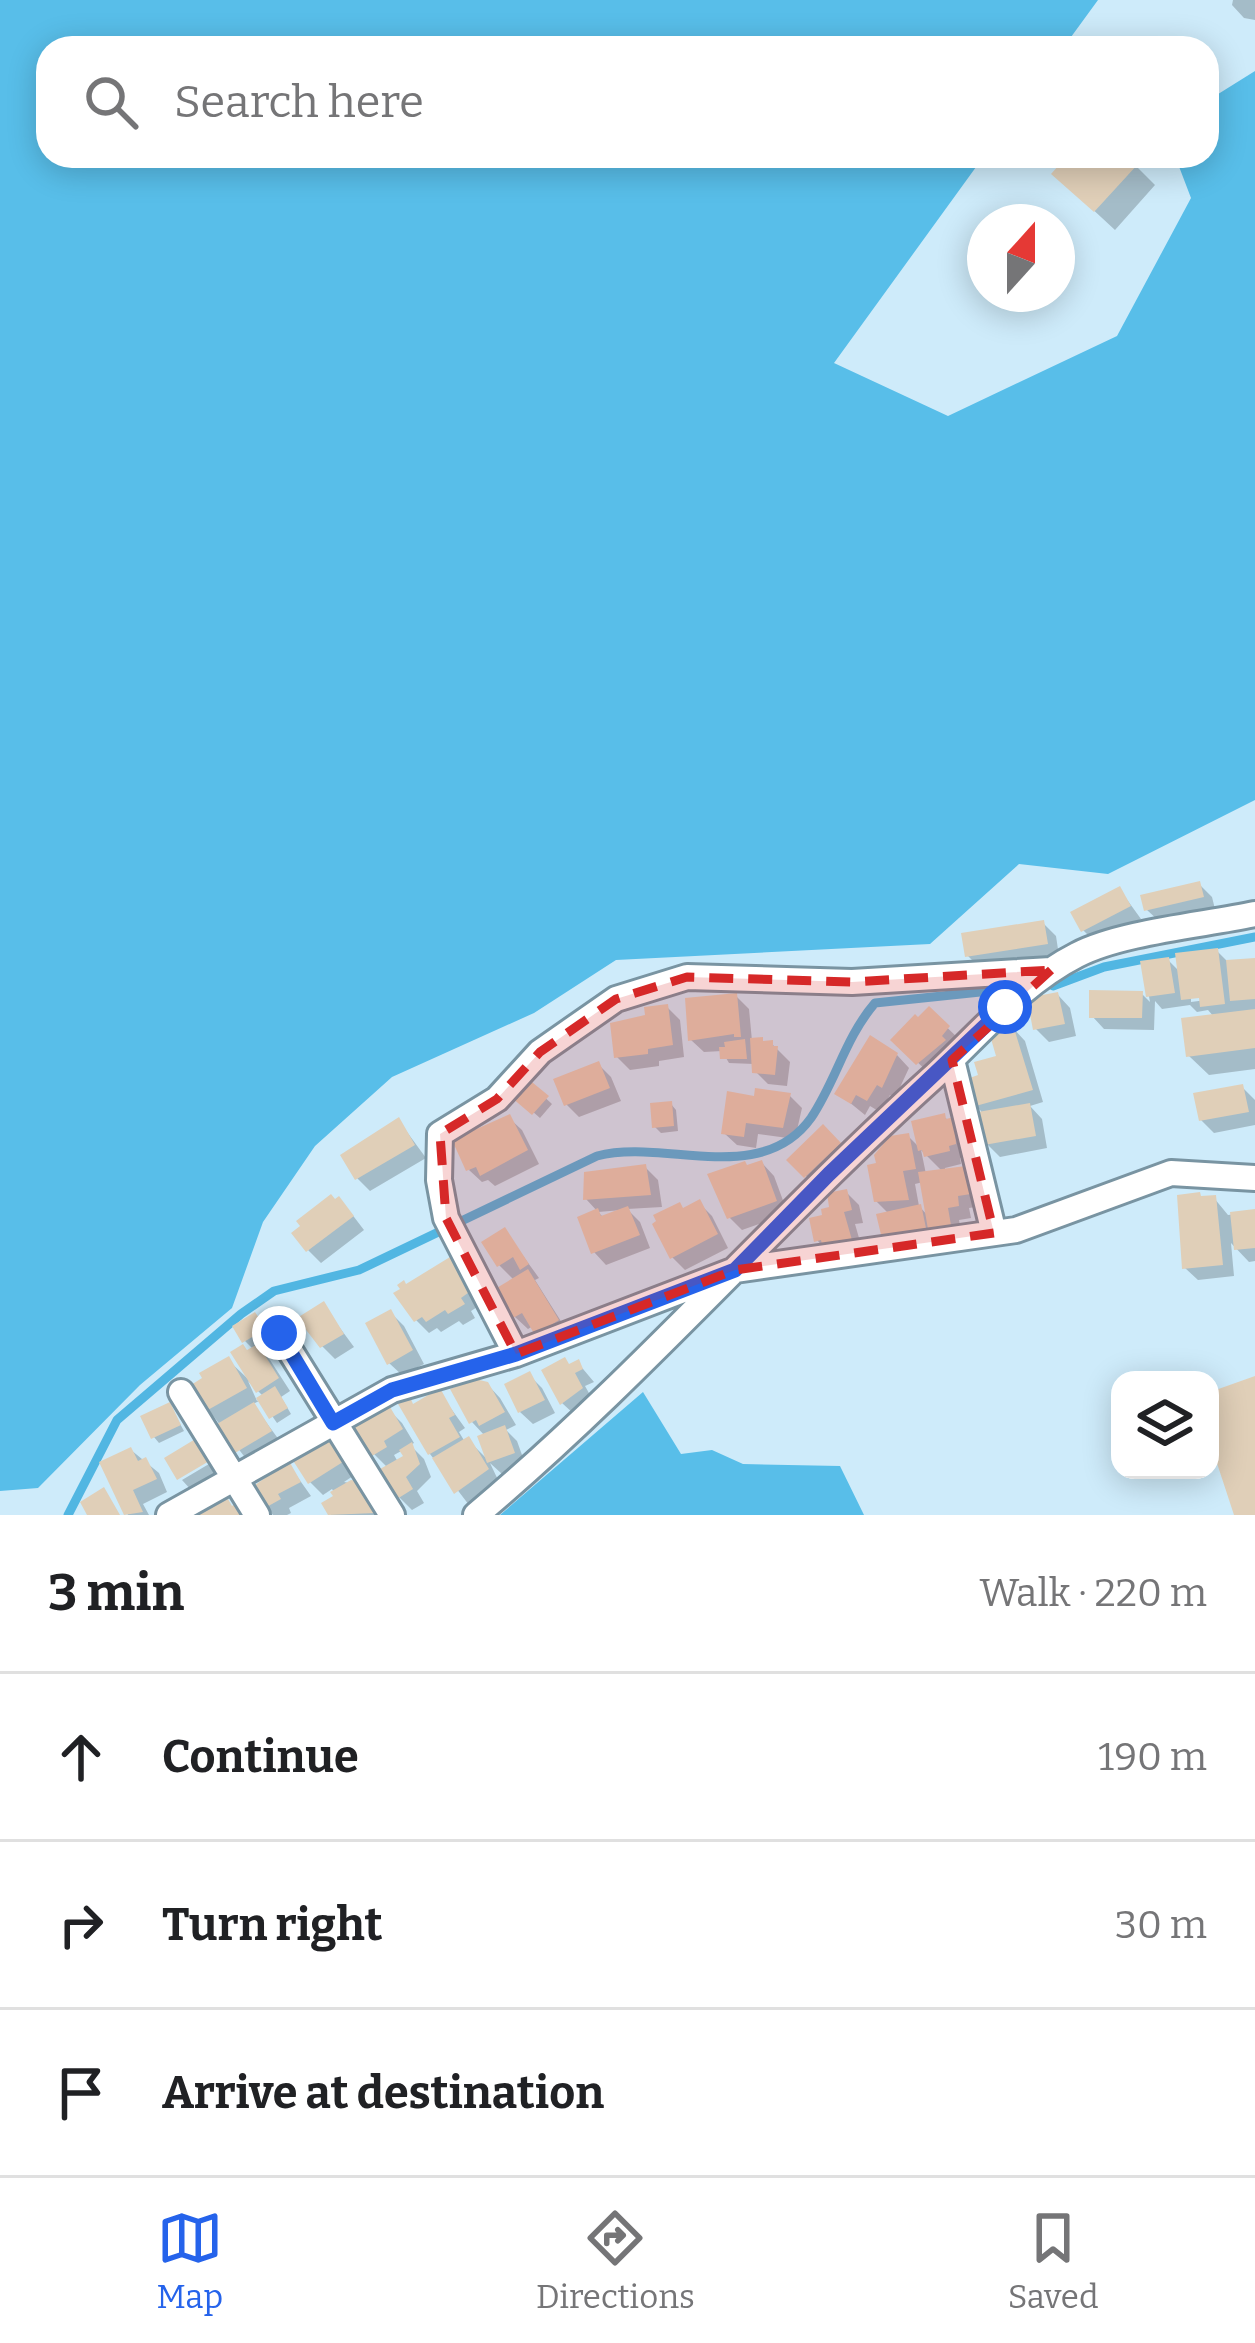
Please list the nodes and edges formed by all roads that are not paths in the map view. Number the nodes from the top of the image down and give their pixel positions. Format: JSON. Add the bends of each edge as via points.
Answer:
{"nodes":[{"id":1,"x":1255,"y":914,"type":"edge"},
{"id":2,"x":1051,"y":970,"type":"junction"},
{"id":3,"x":952,"y":1060,"type":"junction"},
{"id":4,"x":1255,"y":1178,"type":"edge"},
{"id":5,"x":994,"y":1234,"type":"junction"},
{"id":6,"x":735,"y":1270,"type":"junction"},
{"id":7,"x":279,"y":1333,"type":"dead end"},
{"id":8,"x":516,"y":1354,"type":"junction"},
{"id":9,"x":181,"y":1392,"type":"dead end"},
{"id":10,"x":333,"y":1423,"type":"junction"},
{"id":11,"x":236,"y":1479,"type":"junction"},
{"id":12,"x":169,"y":1515,"type":"edge"},
{"id":13,"x":257,"y":1515,"type":"edge"},
{"id":14,"x":392,"y":1515,"type":"edge"},
{"id":15,"x":476,"y":1515,"type":"edge"}],
"edges":[{"from":1,"to":2,"type":"street","via":[[1108,944]]},
{"from":2,"to":3,"type":"street"},
{"from":2,"to":8,"type":"street","via":[[852,982],[686,977],[616,999],[540,1052],[497,1100],[440,1134],[450,1228]]},
{"from":3,"to":5,"type":"street"},
{"from":3,"to":6,"type":"street"},
{"from":4,"to":5,"type":"street","via":[[1171,1173]]},
{"from":5,"to":6,"type":"street"},
{"from":6,"to":8,"type":"street"},
{"from":6,"to":15,"type":"street","via":[[562,1443]]},
{"from":7,"to":10,"type":"street"},
{"from":8,"to":10,"type":"street","via":[[392,1390]]},
{"from":9,"to":11,"type":"street"},
{"from":10,"to":11,"type":"street"},
{"from":10,"to":14,"type":"street"},
{"from":11,"to":12,"type":"street"},
{"from":11,"to":13,"type":"street"}]}
